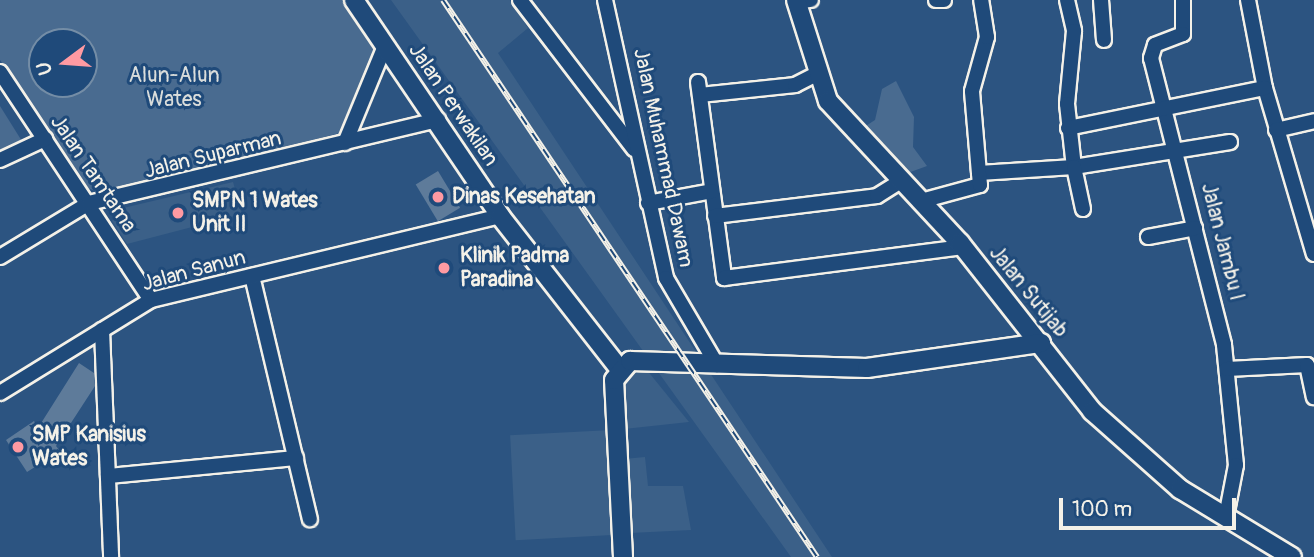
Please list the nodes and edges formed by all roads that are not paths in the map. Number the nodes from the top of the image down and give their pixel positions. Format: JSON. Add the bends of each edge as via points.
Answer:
{"nodes":[{"id":1,"x":354,"y":0,"type":"edge"},
{"id":2,"x":520,"y":0,"type":"edge"},
{"id":3,"x":605,"y":0,"type":"edge"},
{"id":4,"x":936,"y":0,"type":"edge"},
{"id":5,"x":944,"y":0,"type":"edge"},
{"id":6,"x":981,"y":0,"type":"edge"},
{"id":7,"x":1067,"y":0,"type":"edge"},
{"id":8,"x":1101,"y":0,"type":"edge"},
{"id":9,"x":1184,"y":0,"type":"edge"},
{"id":10,"x":1248,"y":0,"type":"edge"},
{"id":11,"x":801,"y":1,"type":"edge"},
{"id":12,"x":1104,"y":40,"type":"dead end"},
{"id":13,"x":386,"y":46,"type":"junction"},
{"id":14,"x":0,"y":72,"type":"edge"},
{"id":15,"x":815,"y":75,"type":"junction"},
{"id":16,"x":1265,"y":88,"type":"junction"},
{"id":17,"x":1162,"y":110,"type":"junction"},
{"id":18,"x":438,"y":120,"type":"junction"},
{"id":19,"x":1314,"y":121,"type":"edge"},
{"id":20,"x":1068,"y":128,"type":"junction"},
{"id":21,"x":1276,"y":130,"type":"junction"},
{"id":22,"x":45,"y":139,"type":"junction"},
{"id":23,"x":1230,"y":142,"type":"dead end"},
{"id":24,"x":345,"y":143,"type":"junction"},
{"id":25,"x":1177,"y":151,"type":"junction"},
{"id":26,"x":637,"y":153,"type":"junction"},
{"id":27,"x":0,"y":160,"type":"edge"},
{"id":28,"x":1074,"y":167,"type":"junction"},
{"id":29,"x":979,"y":173,"type":"junction"},
{"id":30,"x":901,"y":181,"type":"junction"},
{"id":31,"x":712,"y":191,"type":"junction"},
{"id":32,"x":921,"y":201,"type":"junction"},
{"id":33,"x":89,"y":203,"type":"junction"},
{"id":34,"x":648,"y":203,"type":"junction"},
{"id":35,"x":1083,"y":209,"type":"dead end"},
{"id":36,"x":500,"y":215,"type":"junction"},
{"id":37,"x":715,"y":216,"type":"junction"},
{"id":38,"x":1195,"y":228,"type":"junction"},
{"id":39,"x":1148,"y":237,"type":"dead end"},
{"id":40,"x":963,"y":247,"type":"junction"},
{"id":41,"x":1314,"y":254,"type":"edge"},
{"id":42,"x":0,"y":257,"type":"edge"},
{"id":43,"x":252,"y":276,"type":"junction"},
{"id":44,"x":151,"y":300,"type":"junction"},
{"id":45,"x":102,"y":330,"type":"junction"},
{"id":46,"x":1041,"y":343,"type":"junction"},
{"id":47,"x":717,"y":365,"type":"junction"},
{"id":48,"x":618,"y":367,"type":"junction"},
{"id":49,"x":1227,"y":369,"type":"junction"},
{"id":50,"x":0,"y":393,"type":"edge"},
{"id":51,"x":1314,"y":397,"type":"edge"},
{"id":52,"x":296,"y":458,"type":"junction"},
{"id":53,"x":108,"y":477,"type":"junction"},
{"id":54,"x":1226,"y":517,"type":"junction"},
{"id":55,"x":310,"y":519,"type":"dead end"},
{"id":56,"x":111,"y":557,"type":"edge"},
{"id":57,"x":623,"y":557,"type":"edge"},
{"id":58,"x":1292,"y":557,"type":"edge"}],
"edges":[{"from":1,"to":13,"type":"main road","name":"Jalan Perwakilan"},
{"from":2,"to":26,"type":"street"},
{"from":3,"to":26,"type":"street","name":"Jalan Muhammad Dawam"},
{"from":4,"to":5,"type":"street"},
{"from":6,"to":29,"type":"street","via":[[987,37],[972,91]]},
{"from":7,"to":20,"type":"street","via":[[1074,31]]},
{"from":8,"to":12,"type":"street"},
{"from":9,"to":17,"type":"street","name":"Jalan Jambu I","via":[[1183,33],[1151,50]]},
{"from":10,"to":16,"type":"street"},
{"from":11,"to":15,"type":"main road","name":"Jalan Sutijab"},
{"from":13,"to":18,"type":"main road","name":"Jalan Perwakilan"},
{"from":13,"to":24,"type":"street"},
{"from":14,"to":22,"type":"street","name":"Jalan Tamtama"},
{"from":15,"to":30,"type":"main road","name":"Jalan Sutijab","via":[[847,126]]},
{"from":15,"to":31,"type":"street","via":[[795,85],[699,89]]},
{"from":16,"to":17,"type":"street"},
{"from":16,"to":21,"type":"street"},
{"from":17,"to":20,"type":"street"},
{"from":17,"to":25,"type":"street","name":"Jalan Jambu I"},
{"from":18,"to":24,"type":"street","name":"Jalan Suparman"},
{"from":18,"to":36,"type":"main road","name":"Jalan Perwakilan"},
{"from":19,"to":21,"type":"street"},
{"from":20,"to":28,"type":"street"},
{"from":21,"to":41,"type":"street"},
{"from":22,"to":27,"type":"street"},
{"from":22,"to":33,"type":"street","name":"Jalan Tamtama"},
{"from":23,"to":25,"type":"street"},
{"from":24,"to":33,"type":"street","name":"Jalan Suparman"},
{"from":25,"to":28,"type":"street"},
{"from":25,"to":38,"type":"street","name":"Jalan Jambu I"},
{"from":26,"to":34,"type":"street","name":"Jalan Muhammad Dawam"},
{"from":28,"to":29,"type":"street"},
{"from":28,"to":35,"type":"street"},
{"from":29,"to":32,"type":"street","via":[[980,185]]},
{"from":30,"to":32,"type":"main road","name":"Jalan Sutijab"},
{"from":30,"to":37,"type":"street","via":[[877,196]]},
{"from":31,"to":34,"type":"street"},
{"from":31,"to":37,"type":"street"},
{"from":32,"to":40,"type":"main road","name":"Jalan Sutijab"},
{"from":33,"to":42,"type":"street","name":"Jalan Suparman"},
{"from":33,"to":44,"type":"street","name":"Jalan Tamtama"},
{"from":34,"to":47,"type":"street","name":"Jalan Muhammad Dawam","via":[[672,295]]},
{"from":36,"to":43,"type":"street","name":"Jalan Sanun"},
{"from":36,"to":48,"type":"main road","name":"Jalan Perwakilan"},
{"from":37,"to":40,"type":"street","via":[[724,278]]},
{"from":38,"to":39,"type":"street"},
{"from":38,"to":49,"type":"street","name":"Jalan Jambu I"},
{"from":40,"to":46,"type":"main road","name":"Jalan Sutijab"},
{"from":43,"to":44,"type":"street","name":"Jalan Sanun"},
{"from":43,"to":52,"type":"street"},
{"from":44,"to":45,"type":"street","name":"Jalan Sanun"},
{"from":45,"to":50,"type":"street","name":"Jalan Sanun"},
{"from":45,"to":53,"type":"street"},
{"from":46,"to":47,"type":"main road","via":[[867,368]]},
{"from":46,"to":54,"type":"main road","name":"Jalan Sutijab","via":[[1127,448]]},
{"from":47,"to":48,"type":"main road","via":[[630,360]]},
{"from":48,"to":57,"type":"main road","via":[[613,396]]},
{"from":49,"to":51,"type":"street","via":[[1307,365]]},
{"from":49,"to":54,"type":"street","name":"Jalan Jambu I","via":[[1236,466]]},
{"from":52,"to":53,"type":"street"},
{"from":52,"to":55,"type":"street"},
{"from":53,"to":56,"type":"street"},
{"from":54,"to":58,"type":"main road","name":"Jalan Sutijab"}]}
